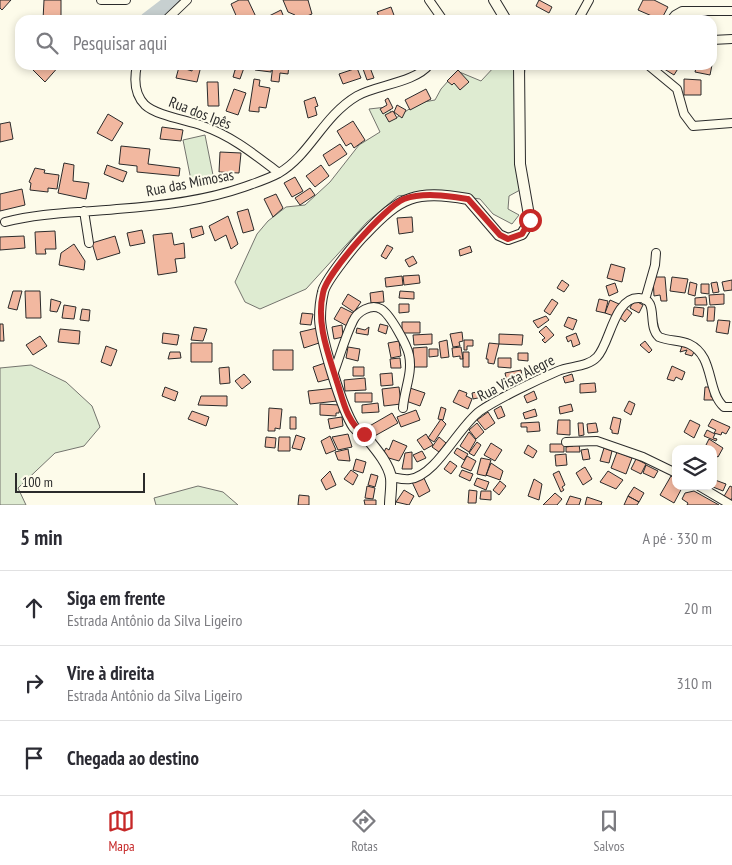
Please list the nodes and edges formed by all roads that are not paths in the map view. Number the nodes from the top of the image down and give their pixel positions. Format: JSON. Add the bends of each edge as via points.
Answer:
{"nodes":[{"id":1,"x":101,"y":0,"type":"edge"},
{"id":2,"x":126,"y":0,"type":"edge"},
{"id":3,"x":187,"y":0,"type":"edge"},
{"id":4,"x":429,"y":0,"type":"edge"},
{"id":5,"x":494,"y":0,"type":"edge"},
{"id":6,"x":589,"y":0,"type":"edge"},
{"id":7,"x":732,"y":10,"type":"edge"},
{"id":8,"x":171,"y":15,"type":"edge"},
{"id":9,"x":440,"y":15,"type":"edge"},
{"id":10,"x":503,"y":15,"type":"edge"},
{"id":11,"x":582,"y":15,"type":"edge"},
{"id":12,"x":674,"y":15,"type":"edge"},
{"id":13,"x":732,"y":39,"type":"edge"},
{"id":14,"x":717,"y":40,"type":"edge"},
{"id":15,"x":136,"y":70,"type":"edge"},
{"id":16,"x":423,"y":70,"type":"edge"},
{"id":17,"x":519,"y":70,"type":"edge"},
{"id":18,"x":654,"y":70,"type":"edge"},
{"id":19,"x":732,"y":123,"type":"edge"},
{"id":20,"x":279,"y":173,"type":"junction"},
{"id":21,"x":84,"y":210,"type":"junction"},
{"id":22,"x":5,"y":222,"type":"dead end"},
{"id":23,"x":89,"y":243,"type":"dead end"},
{"id":24,"x":656,"y":253,"type":"dead end"},
{"id":25,"x":645,"y":300,"type":"junction"},
{"id":26,"x":334,"y":372,"type":"junction"},
{"id":27,"x":732,"y":407,"type":"edge"},
{"id":28,"x":403,"y":408,"type":"dead end"},
{"id":29,"x":566,"y":442,"type":"dead end"},
{"id":30,"x":672,"y":472,"type":"edge"},
{"id":31,"x":391,"y":477,"type":"junction"},
{"id":32,"x":706,"y":490,"type":"edge"},
{"id":33,"x":390,"y":505,"type":"edge"},
{"id":34,"x":732,"y":505,"type":"edge"}],
"edges":[{"from":1,"to":2,"type":"street"},
{"from":3,"to":8,"type":"street"},
{"from":4,"to":9,"type":"street"},
{"from":5,"to":10,"type":"street"},
{"from":6,"to":11,"type":"street"},
{"from":7,"to":12,"type":"street","via":[[682,11]]},
{"from":13,"to":14,"type":"street"},
{"from":15,"to":20,"type":"street","name":"Rua dos Ipês","via":[[136,86],[141,101],[147,107],[226,137]]},
{"from":16,"to":20,"type":"street","name":"Rua das Mimosas","via":[[357,96],[320,129],[298,158]]},
{"from":17,"to":26,"type":"street","via":[[520,164],[530,220],[526,228],[516,238],[508,239],[500,235],[473,202],[457,197],[417,196],[390,208],[361,238],[323,291],[320,320]]},
{"from":18,"to":19,"type":"street","via":[[677,88],[684,114],[693,126]]},
{"from":20,"to":21,"type":"street","name":"Rua das Mimosas","via":[[227,193],[182,202],[117,210]]},
{"from":21,"to":22,"type":"street","name":"Rua das Mimosas","via":[[29,215]]},
{"from":21,"to":23,"type":"street"},
{"from":24,"to":25,"type":"street"},
{"from":25,"to":27,"type":"street","via":[[653,310],[653,332],[659,338],[688,343],[698,351],[709,369],[719,402],[724,407]]},
{"from":25,"to":31,"type":"street","name":"Rua Vista Alegre","via":[[634,298],[620,309],[596,359],[559,370],[480,411],[464,426],[437,462],[424,472],[411,479]]},
{"from":26,"to":28,"type":"street","via":[[353,321],[360,312],[381,309],[409,353],[410,368]]},
{"from":26,"to":31,"type":"street","via":[[351,421],[380,456]]},
{"from":29,"to":30,"type":"street","via":[[597,441],[643,457]]},
{"from":31,"to":33,"type":"street"},
{"from":32,"to":34,"type":"street"}]}
